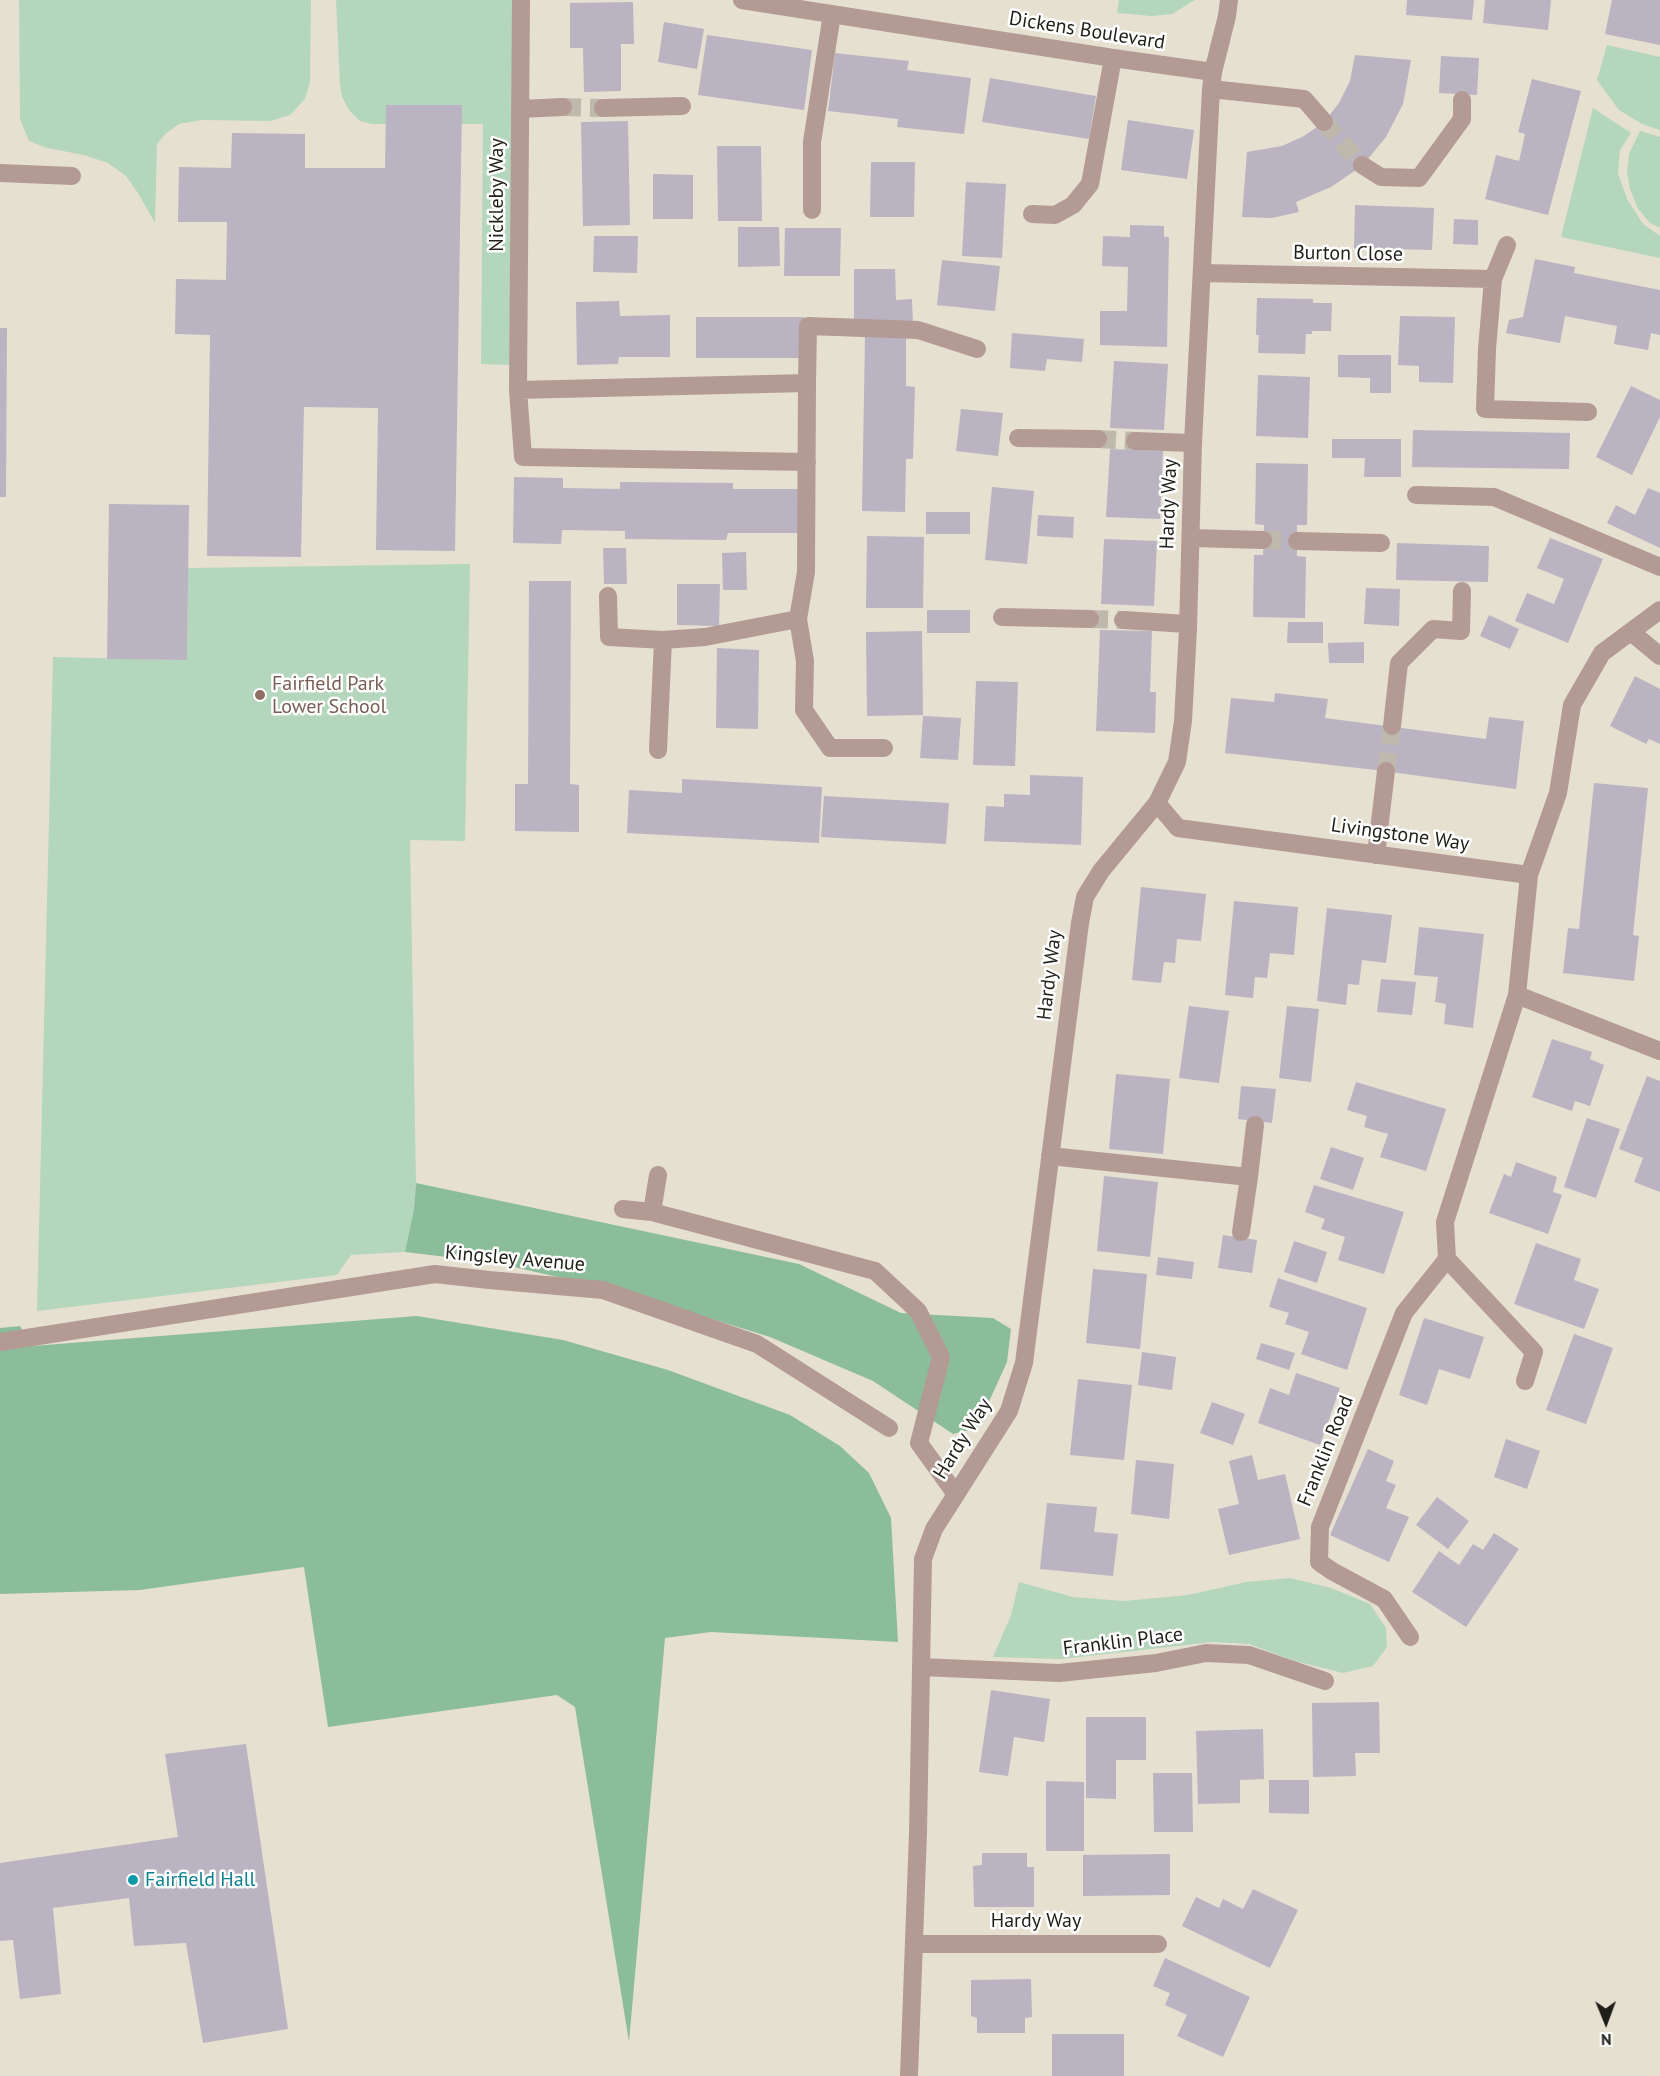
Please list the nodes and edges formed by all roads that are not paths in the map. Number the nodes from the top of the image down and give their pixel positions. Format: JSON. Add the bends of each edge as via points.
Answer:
{"nodes":[{"id":1,"x":520,"y":0,"type":"edge"},
{"id":2,"x":742,"y":0,"type":"edge"},
{"id":3,"x":1228,"y":8,"type":"edge"},
{"id":4,"x":832,"y":14,"type":"junction"},
{"id":5,"x":1113,"y":58,"type":"junction"},
{"id":6,"x":1212,"y":80,"type":"junction"},
{"id":7,"x":1462,"y":100,"type":"dead end"},
{"id":8,"x":682,"y":106,"type":"dead end"},
{"id":9,"x":563,"y":107,"type":"tunnel mouth"},
{"id":10,"x":603,"y":108,"type":"tunnel mouth"},
{"id":11,"x":520,"y":109,"type":"junction"},
{"id":12,"x":1324,"y":122,"type":"tunnel mouth"},
{"id":13,"x":1362,"y":165,"type":"tunnel mouth"},
{"id":14,"x":0,"y":173,"type":"edge"},
{"id":15,"x":72,"y":176,"type":"dead end"},
{"id":16,"x":812,"y":210,"type":"dead end"},
{"id":17,"x":1032,"y":214,"type":"dead end"},
{"id":18,"x":1507,"y":245,"type":"dead end"},
{"id":19,"x":1203,"y":273,"type":"junction"},
{"id":20,"x":1493,"y":279,"type":"junction"},
{"id":21,"x":977,"y":349,"type":"dead end"},
{"id":22,"x":807,"y":383,"type":"junction"},
{"id":23,"x":518,"y":390,"type":"junction"},
{"id":24,"x":1588,"y":412,"type":"dead end"},
{"id":25,"x":1018,"y":438,"type":"dead end"},
{"id":26,"x":1098,"y":439,"type":"tunnel mouth"},
{"id":27,"x":1135,"y":441,"type":"tunnel mouth"},
{"id":28,"x":1193,"y":443,"type":"junction"},
{"id":29,"x":807,"y":462,"type":"junction"},
{"id":30,"x":1416,"y":495,"type":"dead end"},
{"id":31,"x":1191,"y":538,"type":"junction"},
{"id":32,"x":1263,"y":540,"type":"tunnel mouth"},
{"id":33,"x":1297,"y":541,"type":"tunnel mouth"},
{"id":34,"x":1381,"y":543,"type":"dead end"},
{"id":35,"x":1660,"y":567,"type":"edge"},
{"id":36,"x":1462,"y":591,"type":"dead end"},
{"id":37,"x":608,"y":596,"type":"dead end"},
{"id":38,"x":1660,"y":610,"type":"edge"},
{"id":39,"x":1002,"y":617,"type":"dead end"},
{"id":40,"x":798,"y":619,"type":"junction"},
{"id":41,"x":1090,"y":619,"type":"tunnel mouth"},
{"id":42,"x":1123,"y":620,"type":"tunnel mouth"},
{"id":43,"x":1187,"y":624,"type":"junction"},
{"id":44,"x":1631,"y":632,"type":"junction"},
{"id":45,"x":663,"y":640,"type":"junction"},
{"id":46,"x":1660,"y":656,"type":"edge"},
{"id":47,"x":1392,"y":726,"type":"tunnel mouth"},
{"id":48,"x":884,"y":748,"type":"dead end"},
{"id":49,"x":658,"y":750,"type":"dead end"},
{"id":50,"x":1386,"y":771,"type":"tunnel mouth"},
{"id":51,"x":1157,"y":803,"type":"junction"},
{"id":52,"x":1376,"y":855,"type":"junction"},
{"id":53,"x":1529,"y":874,"type":"junction"},
{"id":54,"x":1517,"y":995,"type":"junction"},
{"id":55,"x":1659,"y":1048,"type":"edge"},
{"id":56,"x":1255,"y":1125,"type":"dead end"},
{"id":57,"x":1050,"y":1156,"type":"junction"},
{"id":58,"x":658,"y":1175,"type":"dead end"},
{"id":59,"x":1249,"y":1177,"type":"junction"},
{"id":60,"x":623,"y":1209,"type":"dead end"},
{"id":61,"x":652,"y":1212,"type":"junction"},
{"id":62,"x":1241,"y":1232,"type":"dead end"},
{"id":63,"x":1447,"y":1259,"type":"junction"},
{"id":64,"x":0,"y":1342,"type":"edge"},
{"id":65,"x":1525,"y":1381,"type":"dead end"},
{"id":66,"x":889,"y":1428,"type":"dead end"},
{"id":67,"x":955,"y":1493,"type":"junction"},
{"id":68,"x":1410,"y":1637,"type":"dead end"},
{"id":69,"x":921,"y":1667,"type":"junction"},
{"id":70,"x":1325,"y":1681,"type":"dead end"},
{"id":71,"x":914,"y":1944,"type":"junction"},
{"id":72,"x":1158,"y":1944,"type":"dead end"},
{"id":73,"x":909,"y":2076,"type":"edge"}],
"edges":[{"from":1,"to":11,"type":"street","name":"Nickleby Way"},
{"from":2,"to":4,"type":"street","name":"Dickens Boulevard"},
{"from":3,"to":6,"type":"street","name":"Hardy Way"},
{"from":4,"to":5,"type":"street","name":"Dickens Boulevard"},
{"from":4,"to":16,"type":"street","via":[[812,142]]},
{"from":5,"to":6,"type":"street","name":"Dickens Boulevard"},
{"from":5,"to":17,"type":"street","via":[[1090,184],[1073,205],[1055,215]]},
{"from":6,"to":12,"type":"street","name":"Dickens Boulevard","via":[[1304,99]]},
{"from":6,"to":19,"type":"street","name":"Hardy Way"},
{"from":7,"to":13,"type":"street","via":[[1462,119],[1419,178],[1381,177]]},
{"from":8,"to":10,"type":"street"},
{"from":9,"to":11,"type":"street"},
{"from":11,"to":23,"type":"street","name":"Nickleby Way"},
{"from":14,"to":15,"type":"street"},
{"from":18,"to":20,"type":"street"},
{"from":19,"to":20,"type":"street","name":"Burton Close"},
{"from":19,"to":28,"type":"street","name":"Hardy Way"},
{"from":20,"to":24,"type":"street","via":[[1485,408]]},
{"from":21,"to":22,"type":"street","via":[[918,330],[808,326]]},
{"from":22,"to":23,"type":"street"},
{"from":22,"to":29,"type":"street"},
{"from":23,"to":29,"type":"street","name":"Nickleby Way","via":[[523,457]]},
{"from":25,"to":26,"type":"street"},
{"from":27,"to":28,"type":"street"},
{"from":28,"to":31,"type":"street","name":"Hardy Way"},
{"from":29,"to":40,"type":"street","via":[[806,572]]},
{"from":30,"to":35,"type":"street","via":[[1494,497]]},
{"from":31,"to":32,"type":"street"},
{"from":31,"to":43,"type":"street","name":"Hardy Way"},
{"from":33,"to":34,"type":"street"},
{"from":36,"to":47,"type":"street","via":[[1461,631],[1433,629],[1399,663]]},
{"from":37,"to":45,"type":"street","via":[[609,637]]},
{"from":38,"to":44,"type":"street"},
{"from":39,"to":41,"type":"street"},
{"from":40,"to":45,"type":"street","via":[[705,637]]},
{"from":40,"to":48,"type":"street","via":[[805,661],[804,710],[830,748]]},
{"from":42,"to":43,"type":"street"},
{"from":43,"to":51,"type":"street","name":"Hardy Way","via":[[1183,721],[1177,762]]},
{"from":44,"to":46,"type":"street"},
{"from":44,"to":53,"type":"street","via":[[1602,653],[1572,705],[1558,794]]},
{"from":45,"to":49,"type":"street"},
{"from":50,"to":52,"type":"street"},
{"from":51,"to":52,"type":"street","name":"Livingstone Way","via":[[1178,828]]},
{"from":51,"to":57,"type":"street","name":"Hardy Way","via":[[1101,871],[1085,897]]},
{"from":52,"to":53,"type":"street","name":"Livingstone Way"},
{"from":53,"to":54,"type":"street"},
{"from":54,"to":55,"type":"street"},
{"from":54,"to":63,"type":"street","via":[[1445,1222]]},
{"from":56,"to":59,"type":"street"},
{"from":57,"to":59,"type":"street"},
{"from":57,"to":67,"type":"street","name":"Hardy Way","via":[[1024,1363],[1009,1411]]},
{"from":58,"to":61,"type":"street"},
{"from":59,"to":62,"type":"street"},
{"from":60,"to":61,"type":"street"},
{"from":61,"to":67,"type":"street","via":[[875,1271],[918,1311],[941,1357],[919,1443]]},
{"from":63,"to":65,"type":"street","via":[[1534,1352]]},
{"from":63,"to":68,"type":"street","name":"Franklin Road","via":[[1404,1313],[1320,1527],[1319,1562],[1384,1599]]},
{"from":64,"to":66,"type":"street","name":"Kingsley Avenue","via":[[435,1274],[603,1290],[757,1344]]},
{"from":67,"to":69,"type":"street","name":"Hardy Way","via":[[934,1529],[923,1559]]},
{"from":69,"to":70,"type":"street","name":"Franklin Place","via":[[1059,1673],[1156,1663],[1206,1653],[1249,1655]]},
{"from":69,"to":71,"type":"street","name":"Hardy Way"},
{"from":71,"to":72,"type":"street","name":"Hardy Way"},
{"from":71,"to":73,"type":"street","name":"Hardy Way"}]}
